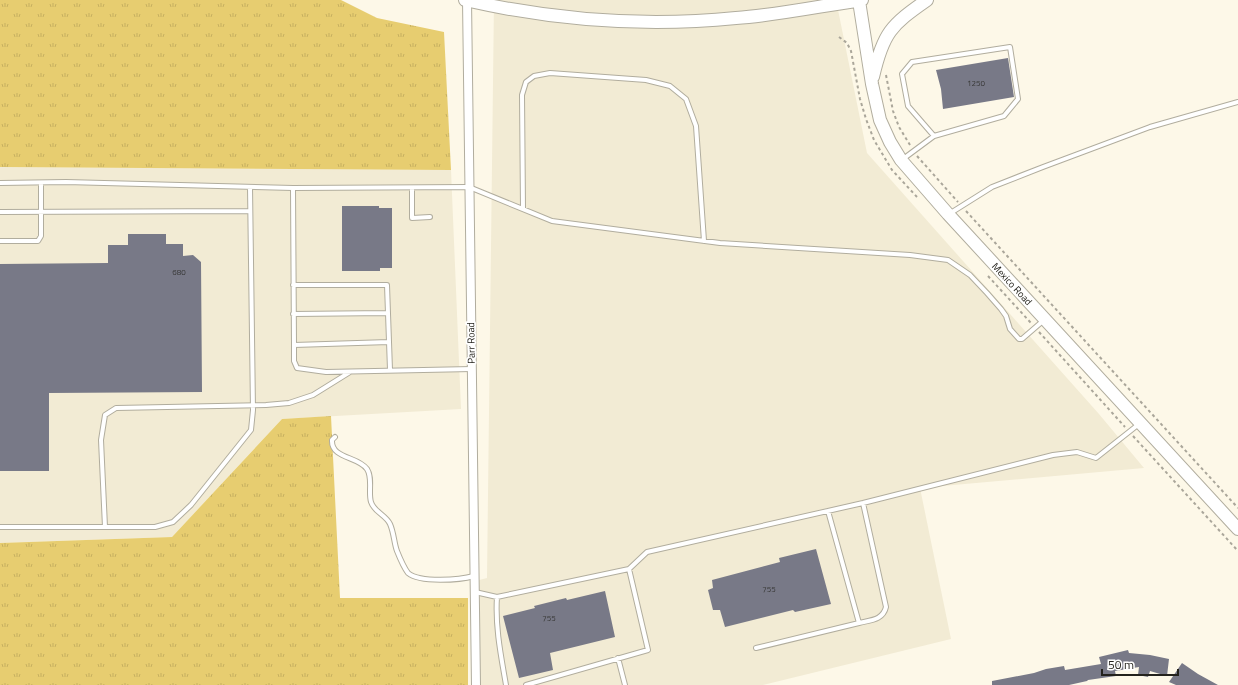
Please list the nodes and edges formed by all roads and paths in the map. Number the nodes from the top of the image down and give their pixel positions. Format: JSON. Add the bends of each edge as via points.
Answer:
{"nodes":[{"id":1,"x":467,"y":0,"type":"edge"},
{"id":2,"x":858,"y":0,"type":"edge"},
{"id":3,"x":862,"y":0,"type":"edge"},
{"id":4,"x":928,"y":0,"type":"edge"},
{"id":5,"x":885,"y":73,"type":"dead end"},
{"id":6,"x":872,"y":84,"type":"junction"},
{"id":7,"x":1238,"y":102,"type":"edge"},
{"id":8,"x":934,"y":136,"type":"junction"},
{"id":9,"x":914,"y":151,"type":"junction"},
{"id":10,"x":901,"y":160,"type":"junction"},
{"id":11,"x":0,"y":183,"type":"edge"},
{"id":12,"x":41,"y":183,"type":"junction"},
{"id":13,"x":250,"y":187,"type":"junction"},
{"id":14,"x":469,"y":187,"type":"junction"},
{"id":15,"x":293,"y":188,"type":"junction"},
{"id":16,"x":412,"y":188,"type":"junction"},
{"id":17,"x":962,"y":206,"type":"junction"},
{"id":18,"x":523,"y":209,"type":"junction"},
{"id":19,"x":250,"y":211,"type":"junction"},
{"id":20,"x":0,"y":212,"type":"edge"},
{"id":21,"x":42,"y":212,"type":"junction"},
{"id":22,"x":948,"y":214,"type":"junction"},
{"id":23,"x":430,"y":218,"type":"dead end"},
{"id":24,"x":704,"y":240,"type":"junction"},
{"id":25,"x":0,"y":241,"type":"edge"},
{"id":26,"x":293,"y":285,"type":"junction"},
{"id":27,"x":388,"y":313,"type":"junction"},
{"id":28,"x":293,"y":314,"type":"junction"},
{"id":29,"x":1045,"y":320,"type":"junction"},
{"id":30,"x":389,"y":342,"type":"junction"},
{"id":31,"x":294,"y":345,"type":"junction"},
{"id":32,"x":472,"y":369,"type":"junction"},
{"id":33,"x":390,"y":370,"type":"junction"},
{"id":34,"x":350,"y":371,"type":"junction"},
{"id":35,"x":252,"y":405,"type":"junction"},
{"id":36,"x":1139,"y":424,"type":"junction"},
{"id":37,"x":335,"y":437,"type":"dead end"},
{"id":38,"x":863,"y":503,"type":"junction"},
{"id":39,"x":1238,"y":508,"type":"edge"},
{"id":40,"x":828,"y":510,"type":"junction"},
{"id":41,"x":0,"y":527,"type":"edge"},
{"id":42,"x":105,"y":527,"type":"junction"},
{"id":43,"x":1238,"y":529,"type":"edge"},
{"id":44,"x":629,"y":569,"type":"junction"},
{"id":45,"x":474,"y":576,"type":"junction"},
{"id":46,"x":475,"y":592,"type":"junction"},
{"id":47,"x":497,"y":597,"type":"junction"},
{"id":48,"x":859,"y":623,"type":"junction"},
{"id":49,"x":756,"y":648,"type":"dead end"},
{"id":50,"x":618,"y":658,"type":"junction"},
{"id":51,"x":476,"y":685,"type":"edge"},
{"id":52,"x":506,"y":685,"type":"edge"},
{"id":53,"x":526,"y":685,"type":"edge"},
{"id":54,"x":625,"y":685,"type":"edge"}],
"edges":[{"from":1,"to":2,"type":"street","via":[[552,15],[660,21],[784,13]]},
{"from":1,"to":14,"type":"street","name":"Parr Road"},
{"from":2,"to":3,"type":"street"},
{"from":2,"to":6,"type":"street","name":"Mexico Road"},
{"from":4,"to":6,"type":"street","via":[[897,22],[885,39]]},
{"from":5,"to":9,"type":"path","via":[[897,122]]},
{"from":6,"to":10,"type":"street","name":"Mexico Road","via":[[880,120]]},
{"from":7,"to":17,"type":"lane","via":[[1150,127],[1106,143],[992,187]]},
{"from":8,"to":8,"type":"lane","via":[[1004,116],[1018,99],[1010,47],[912,62],[902,74],[908,106]]},
{"from":8,"to":9,"type":"lane"},
{"from":9,"to":10,"type":"lane"},
{"from":9,"to":17,"type":"path"},
{"from":10,"to":22,"type":"street","name":"Mexico Road"},
{"from":11,"to":12,"type":"lane"},
{"from":12,"to":13,"type":"lane"},
{"from":12,"to":21,"type":"lane"},
{"from":13,"to":15,"type":"lane"},
{"from":13,"to":19,"type":"lane"},
{"from":14,"to":16,"type":"lane"},
{"from":14,"to":18,"type":"lane"},
{"from":14,"to":32,"type":"street","name":"Parr Road"},
{"from":15,"to":16,"type":"lane"},
{"from":15,"to":26,"type":"lane"},
{"from":16,"to":23,"type":"lane","via":[[412,218]]},
{"from":17,"to":22,"type":"lane"},
{"from":17,"to":39,"type":"path"},
{"from":18,"to":24,"type":"lane","via":[[552,221]]},
{"from":18,"to":24,"type":"lane","via":[[522,95],[526,82],[534,76],[550,73],[646,80],[670,86],[686,99],[696,126]]},
{"from":19,"to":21,"type":"lane"},
{"from":19,"to":35,"type":"lane"},
{"from":20,"to":21,"type":"lane"},
{"from":21,"to":25,"type":"lane","via":[[41,236],[38,240]]},
{"from":22,"to":29,"type":"street","name":"Mexico Road"},
{"from":24,"to":29,"type":"lane","via":[[948,260],[970,274],[1001,309],[1010,329],[1019,339]]},
{"from":26,"to":27,"type":"lane","via":[[387,285]]},
{"from":26,"to":28,"type":"lane"},
{"from":27,"to":28,"type":"lane"},
{"from":27,"to":30,"type":"lane"},
{"from":28,"to":31,"type":"lane"},
{"from":29,"to":36,"type":"street","name":"Mexico Road"},
{"from":30,"to":31,"type":"lane"},
{"from":30,"to":33,"type":"lane"},
{"from":31,"to":34,"type":"lane","via":[[294,361],[297,368],[326,372]]},
{"from":32,"to":33,"type":"lane"},
{"from":32,"to":45,"type":"street","name":"Parr Road"},
{"from":33,"to":34,"type":"lane"},
{"from":34,"to":35,"type":"lane","via":[[313,395],[289,403]]},
{"from":35,"to":42,"type":"lane","via":[[251,430],[191,505],[173,522],[155,527]]},
{"from":35,"to":42,"type":"lane","via":[[116,408],[105,415],[102,440]]},
{"from":36,"to":38,"type":"lane","via":[[1096,458],[1077,452],[1053,455]]},
{"from":36,"to":43,"type":"street","name":"Mexico Road"},
{"from":37,"to":45,"type":"lane","via":[[332,440],[334,449],[367,469],[372,506],[388,521],[397,551],[408,572],[427,579]]},
{"from":38,"to":40,"type":"lane"},
{"from":38,"to":48,"type":"lane","via":[[886,608],[880,618]]},
{"from":40,"to":44,"type":"lane","via":[[648,552]]},
{"from":40,"to":48,"type":"lane"},
{"from":41,"to":42,"type":"lane"},
{"from":44,"to":47,"type":"lane"},
{"from":44,"to":50,"type":"lane","via":[[648,650]]},
{"from":45,"to":46,"type":"street","name":"Parr Road"},
{"from":46,"to":47,"type":"lane"},
{"from":46,"to":51,"type":"street","name":"Parr Road"},
{"from":47,"to":52,"type":"lane","via":[[498,641]]},
{"from":48,"to":49,"type":"lane"},
{"from":50,"to":53,"type":"lane"},
{"from":50,"to":54,"type":"lane"}]}
